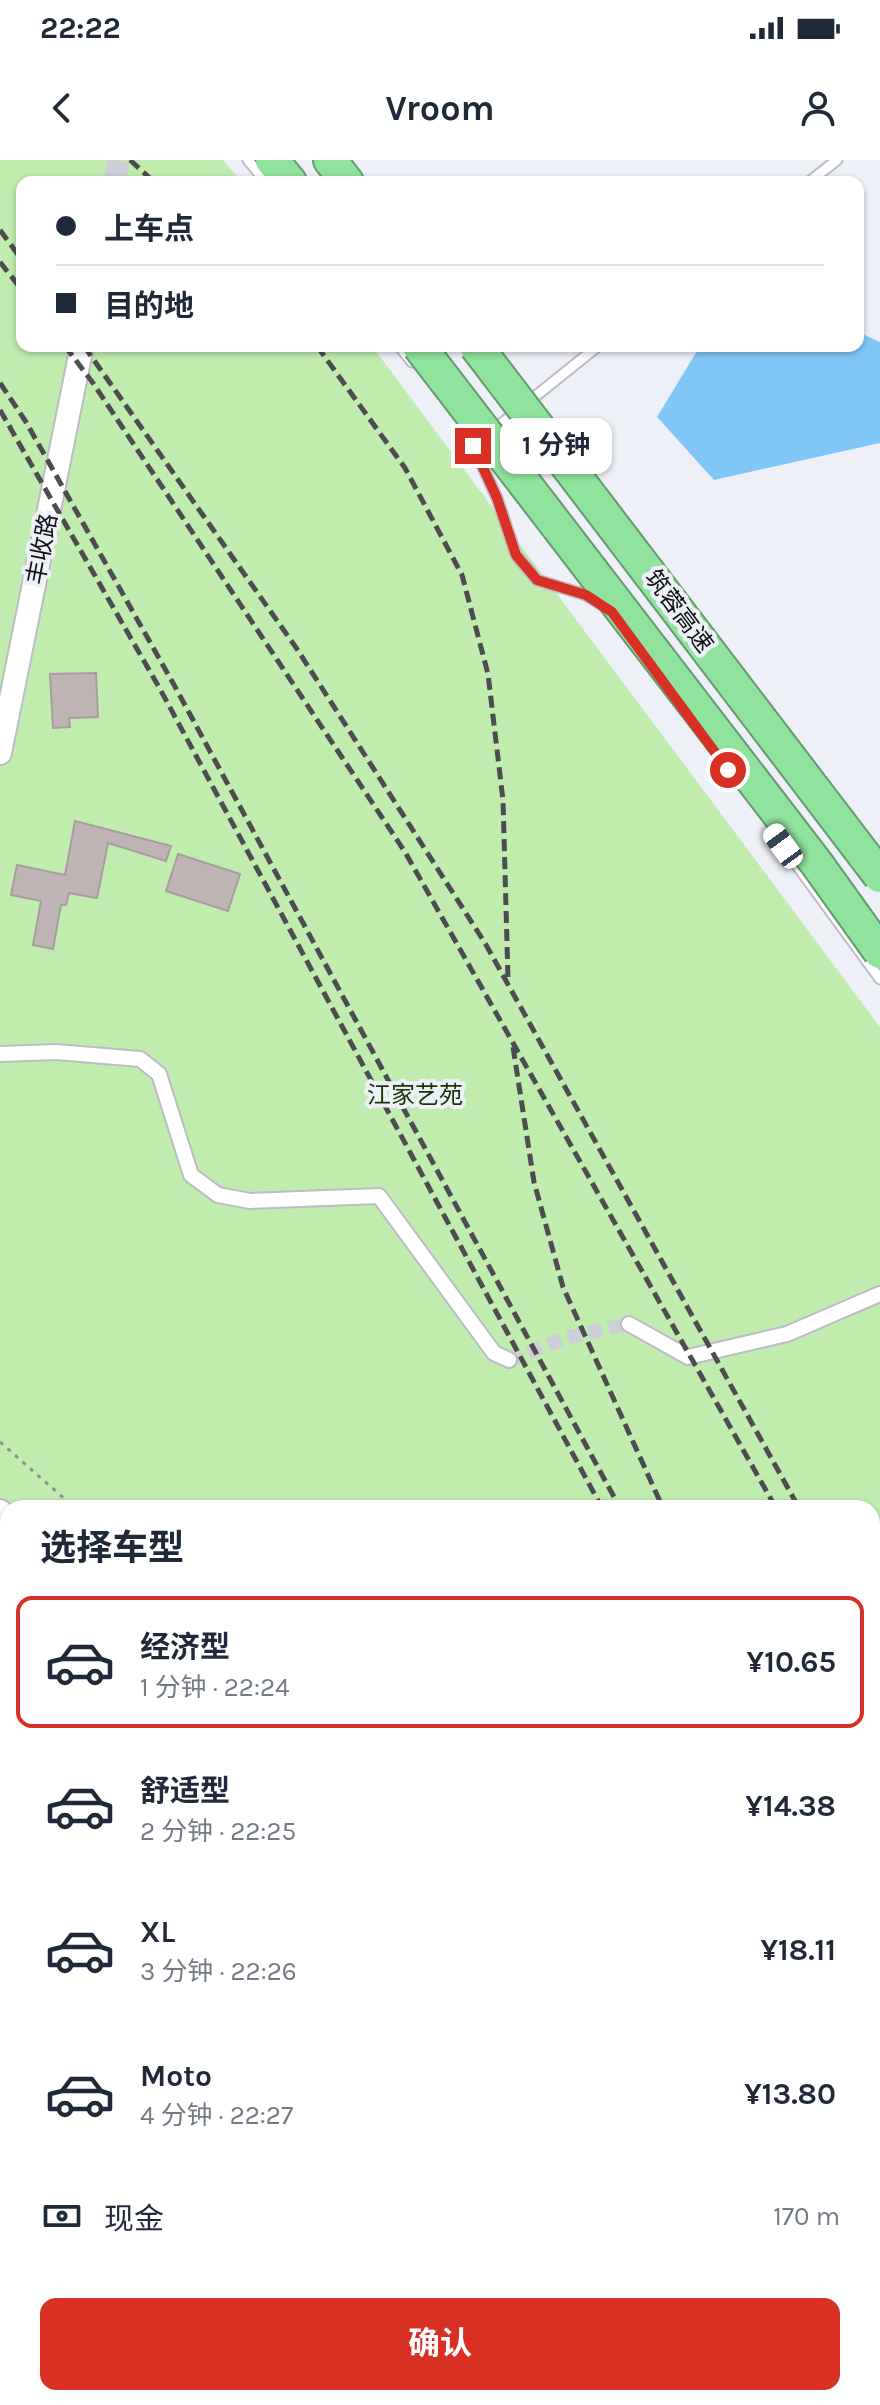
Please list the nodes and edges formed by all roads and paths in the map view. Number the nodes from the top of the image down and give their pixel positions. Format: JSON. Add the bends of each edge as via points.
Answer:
{"nodes":[{"id":1,"x":248,"y":160,"type":"edge"},
{"id":2,"x":272,"y":160,"type":"edge"},
{"id":3,"x":330,"y":160,"type":"edge"},
{"id":4,"x":837,"y":160,"type":"edge"},
{"id":5,"x":261,"y":176,"type":"edge"},
{"id":6,"x":285,"y":176,"type":"edge"},
{"id":7,"x":342,"y":176,"type":"edge"},
{"id":8,"x":817,"y":176,"type":"edge"},
{"id":9,"x":81,"y":352,"type":"edge"},
{"id":10,"x":481,"y":352,"type":"edge"},
{"id":11,"x":590,"y":352,"type":"edge"},
{"id":12,"x":418,"y":357,"type":"edge"},
{"id":13,"x":454,"y":414,"type":"dead end"},
{"id":14,"x":473,"y":446,"type":"junction"},
{"id":15,"x":682,"y":708,"type":"dead end"},
{"id":16,"x":0,"y":753,"type":"edge"},
{"id":17,"x":764,"y":821,"type":"dead end"},
{"id":18,"x":880,"y":876,"type":"edge"},
{"id":19,"x":880,"y":952,"type":"edge"},
{"id":20,"x":880,"y":979,"type":"edge"},
{"id":21,"x":0,"y":1054,"type":"edge"},
{"id":22,"x":880,"y":1294,"type":"edge"},
{"id":23,"x":629,"y":1324,"type":"tunnel mouth"},
{"id":24,"x":509,"y":1360,"type":"dead end"},
{"id":25,"x":0,"y":1442,"type":"edge"},
{"id":26,"x":66,"y":1500,"type":"edge"}],
"edges":[{"from":1,"to":5,"type":"lane"},
{"from":2,"to":6,"type":"highway"},
{"from":3,"to":7,"type":"highway"},
{"from":4,"to":8,"type":"lane"},
{"from":9,"to":16,"type":"street","name":"丰收路"},
{"from":10,"to":18,"type":"highway","name":"筑蓉高速","bridge":true},
{"from":11,"to":14,"type":"lane"},
{"from":12,"to":19,"type":"highway","name":"筑蓉高速","bridge":true,"via":[[817,864]]},
{"from":13,"to":14,"type":"lane"},
{"from":14,"to":15,"type":"lane","via":[[516,555],[537,580],[586,595],[612,612]]},
{"from":17,"to":20,"type":"lane"},
{"from":21,"to":24,"type":"street","via":[[140,1059],[159,1074],[191,1175],[218,1195],[250,1201],[379,1196],[494,1353]]},
{"from":22,"to":23,"type":"street","via":[[787,1334],[688,1357]]},
{"from":25,"to":26,"type":"path"}]}
